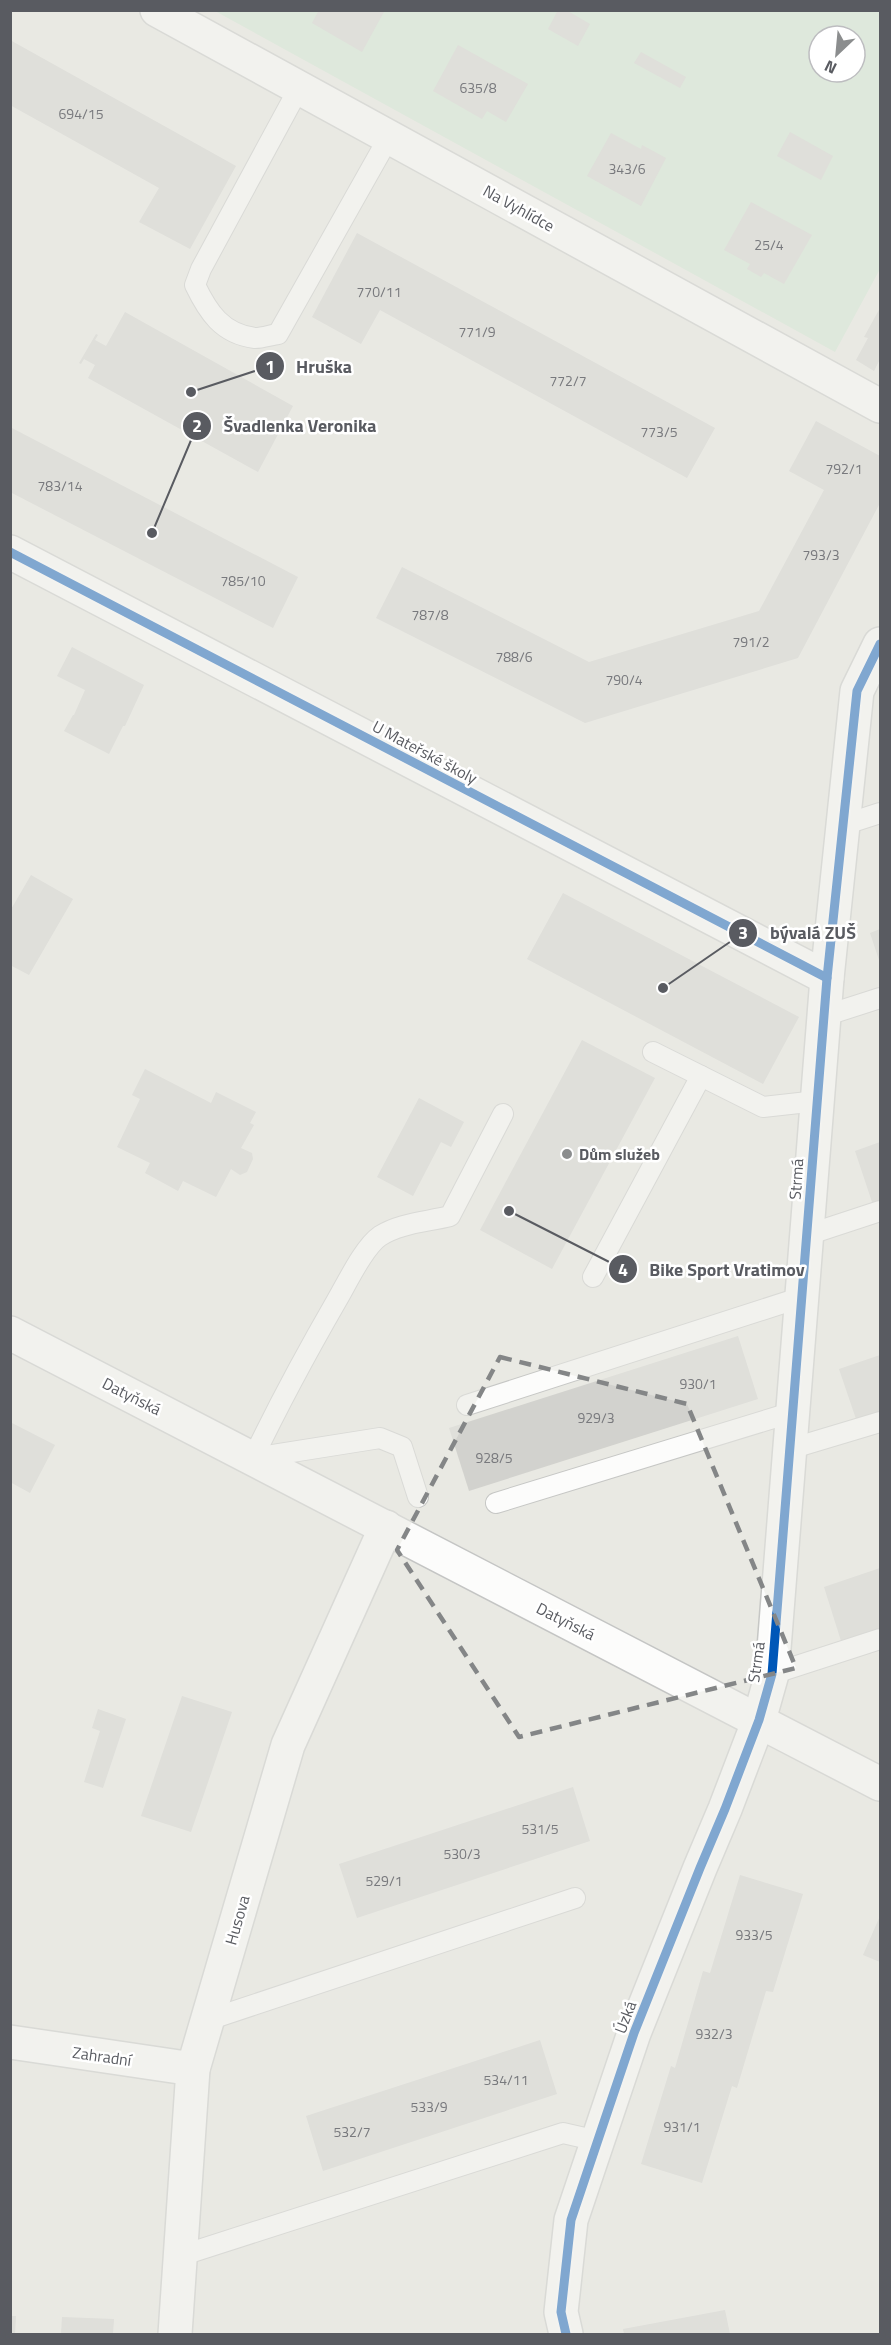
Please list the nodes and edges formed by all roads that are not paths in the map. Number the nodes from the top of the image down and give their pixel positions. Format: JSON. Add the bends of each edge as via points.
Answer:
{"nodes":[{"id":1,"x":157,"y":10,"type":"edge"},
{"id":2,"x":299,"y":88,"type":"junction"},
{"id":3,"x":389,"y":137,"type":"junction"},
{"id":4,"x":880,"y":406,"type":"edge"},
{"id":5,"x":10,"y":552,"type":"edge"},
{"id":6,"x":880,"y":644,"type":"edge"},
{"id":7,"x":880,"y":813,"type":"edge"},
{"id":8,"x":843,"y":825,"type":"junction"},
{"id":9,"x":827,"y":978,"type":"junction"},
{"id":10,"x":880,"y":998,"type":"edge"},
{"id":11,"x":824,"y":1016,"type":"junction"},
{"id":12,"x":653,"y":1052,"type":"dead end"},
{"id":13,"x":701,"y":1076,"type":"junction"},
{"id":14,"x":817,"y":1101,"type":"junction"},
{"id":15,"x":503,"y":1114,"type":"dead end"},
{"id":16,"x":880,"y":1211,"type":"edge"},
{"id":17,"x":807,"y":1235,"type":"junction"},
{"id":18,"x":593,"y":1278,"type":"dead end"},
{"id":19,"x":802,"y":1297,"type":"junction"},
{"id":20,"x":10,"y":1333,"type":"edge"},
{"id":21,"x":467,"y":1405,"type":"dead end"},
{"id":22,"x":793,"y":1412,"type":"junction"},
{"id":23,"x":880,"y":1422,"type":"edge"},
{"id":24,"x":790,"y":1449,"type":"junction"},
{"id":25,"x":253,"y":1458,"type":"junction"},
{"id":26,"x":418,"y":1497,"type":"dead end"},
{"id":27,"x":496,"y":1503,"type":"dead end"},
{"id":28,"x":386,"y":1527,"type":"junction"},
{"id":29,"x":880,"y":1639,"type":"edge"},
{"id":30,"x":772,"y":1674,"type":"junction"},
{"id":31,"x":759,"y":1720,"type":"junction"},
{"id":32,"x":880,"y":1784,"type":"edge"},
{"id":33,"x":575,"y":1898,"type":"dead end"},
{"id":34,"x":208,"y":2020,"type":"junction"},
{"id":35,"x":10,"y":2042,"type":"edge"},
{"id":36,"x":193,"y":2069,"type":"junction"},
{"id":37,"x":598,"y":2141,"type":"junction"},
{"id":38,"x":180,"y":2256,"type":"junction"},
{"id":39,"x":175,"y":2334,"type":"edge"},
{"id":40,"x":566,"y":2334,"type":"edge"}],
"edges":[{"from":1,"to":2,"type":"street","name":"Na Vyhlídce"},
{"from":2,"to":3,"type":"street","name":"Na Vyhlídce"},
{"from":2,"to":3,"type":"lane","via":[[195,285],[206,308],[224,327],[256,338],[278,333]]},
{"from":3,"to":4,"type":"street","name":"Na Vyhlídce"},
{"from":5,"to":9,"type":"street","name":"U Mateřské školy"},
{"from":6,"to":8,"type":"street","name":"Strmá","via":[[857,691]]},
{"from":7,"to":8,"type":"lane"},
{"from":8,"to":9,"type":"street","name":"Strmá"},
{"from":9,"to":11,"type":"street","name":"Strmá"},
{"from":10,"to":11,"type":"lane"},
{"from":11,"to":14,"type":"street","name":"Strmá"},
{"from":12,"to":13,"type":"lane"},
{"from":13,"to":14,"type":"lane","via":[[763,1107]]},
{"from":13,"to":18,"type":"lane"},
{"from":14,"to":17,"type":"street","name":"Strmá"},
{"from":15,"to":25,"type":"lane","via":[[450,1216],[399,1226],[378,1237],[358,1264],[284,1393]]},
{"from":16,"to":17,"type":"lane"},
{"from":17,"to":19,"type":"street","name":"Strmá"},
{"from":19,"to":21,"type":"lane"},
{"from":19,"to":22,"type":"street","name":"Strmá"},
{"from":20,"to":25,"type":"street","name":"Datyňská"},
{"from":22,"to":24,"type":"street","name":"Strmá"},
{"from":22,"to":27,"type":"lane"},
{"from":23,"to":24,"type":"lane"},
{"from":24,"to":30,"type":"street","name":"Strmá"},
{"from":25,"to":26,"type":"lane","via":[[380,1437],[402,1447]]},
{"from":25,"to":28,"type":"street","name":"Datyňská"},
{"from":28,"to":31,"type":"street","name":"Datyňská"},
{"from":28,"to":34,"type":"street","name":"Husova","via":[[288,1744]]},
{"from":29,"to":30,"type":"lane"},
{"from":30,"to":31,"type":"street","name":"Strmá"},
{"from":31,"to":32,"type":"street","name":"Datyňská"},
{"from":31,"to":37,"type":"street","name":"Úzká","via":[[634,2033]]},
{"from":33,"to":34,"type":"lane"},
{"from":34,"to":36,"type":"street","name":"Husova"},
{"from":35,"to":36,"type":"street","name":"Zahradní"},
{"from":36,"to":38,"type":"street","name":"Husova"},
{"from":37,"to":38,"type":"lane","via":[[562,2133]]},
{"from":37,"to":40,"type":"street","name":"Úzká","via":[[571,2220],[561,2312]]},
{"from":38,"to":39,"type":"street","name":"Husova"}]}
